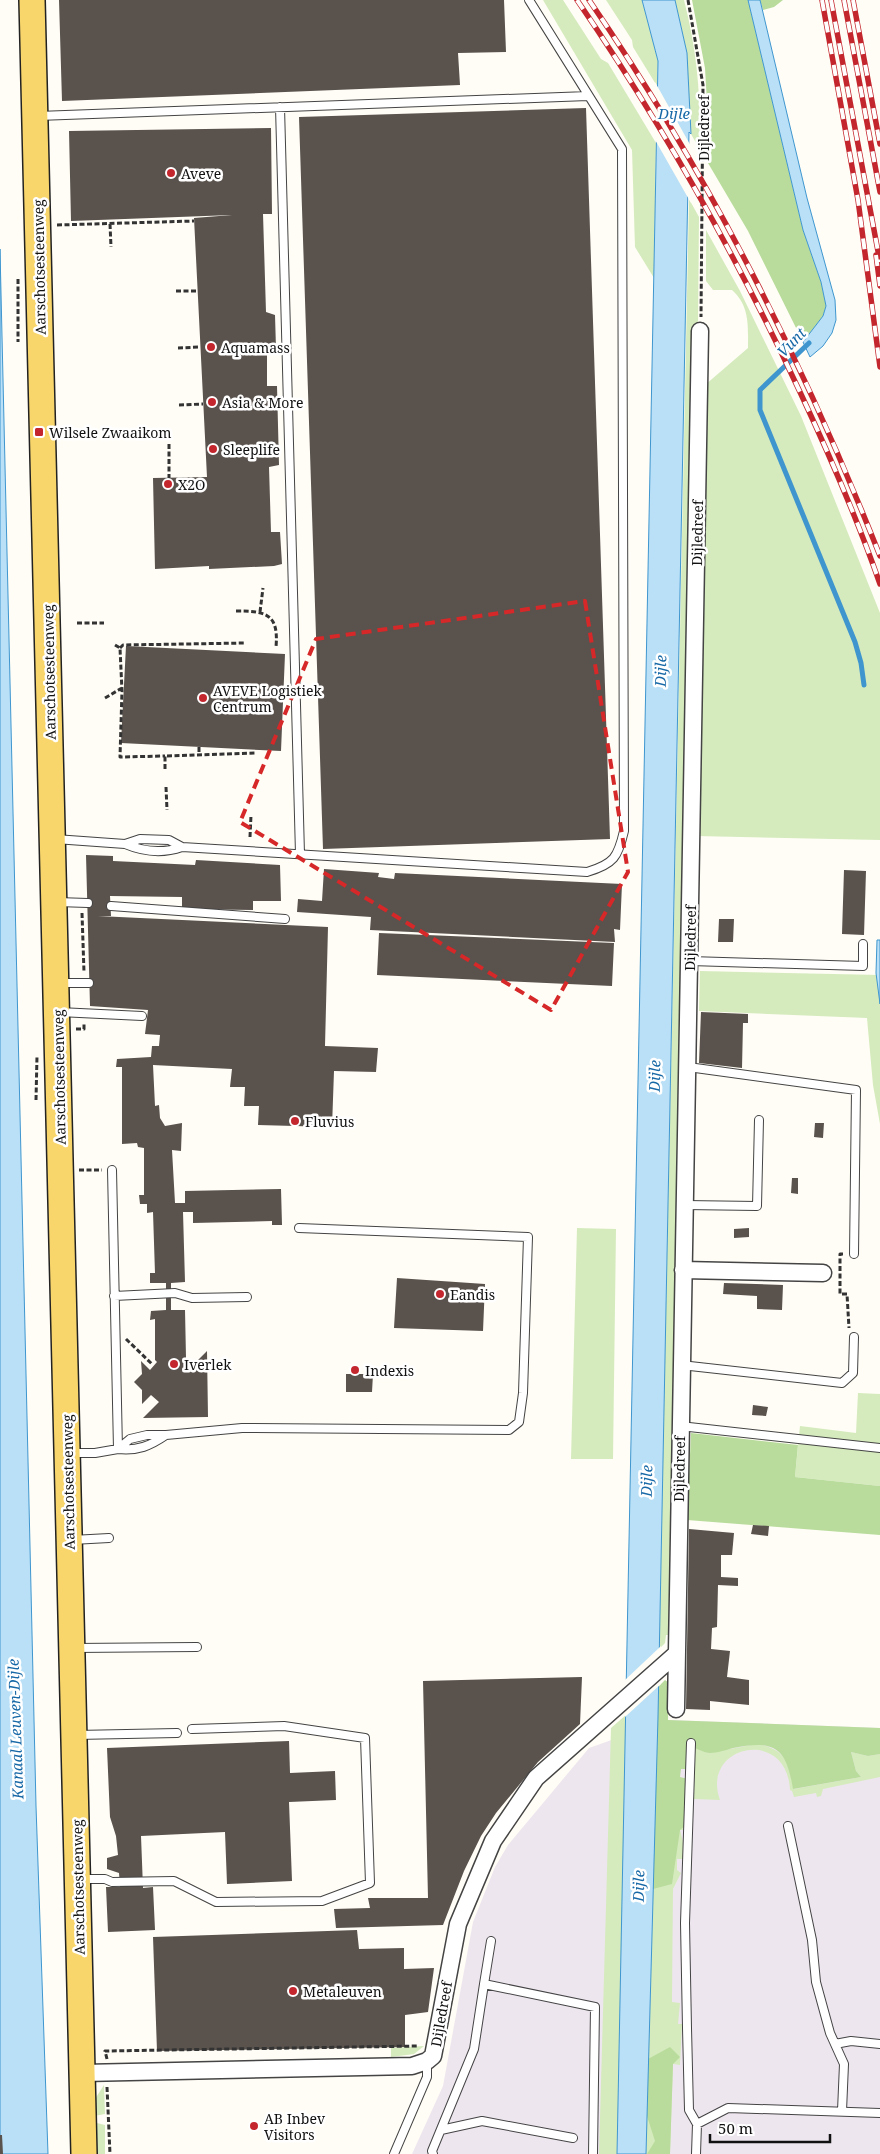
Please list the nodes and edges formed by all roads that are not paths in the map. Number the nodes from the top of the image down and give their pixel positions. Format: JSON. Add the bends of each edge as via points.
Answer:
{"nodes":[{"id":1,"x":32,"y":0,"type":"edge"},
{"id":2,"x":529,"y":0,"type":"edge"},
{"id":3,"x":588,"y":96,"type":"junction"},
{"id":4,"x":280,"y":107,"type":"junction"},
{"id":5,"x":36,"y":116,"type":"junction"},
{"id":6,"x":700,"y":331,"type":"road end"},
{"id":7,"x":53,"y":839,"type":"junction"},
{"id":8,"x":125,"y":844,"type":"junction"},
{"id":9,"x":182,"y":847,"type":"junction"},
{"id":10,"x":300,"y":854,"type":"junction"},
{"id":11,"x":55,"y":902,"type":"junction"},
{"id":12,"x":88,"y":903,"type":"dead end"},
{"id":13,"x":111,"y":906,"type":"dead end"},
{"id":14,"x":285,"y":919,"type":"dead end"},
{"id":15,"x":863,"y":944,"type":"dead end"},
{"id":16,"x":690,"y":961,"type":"junction"},
{"id":17,"x":57,"y":983,"type":"junction"},
{"id":18,"x":90,"y":983,"type":"dead end"},
{"id":19,"x":57,"y":1012,"type":"junction"},
{"id":20,"x":142,"y":1016,"type":"dead end"},
{"id":21,"x":688,"y":1067,"type":"junction"},
{"id":22,"x":759,"y":1120,"type":"dead end"},
{"id":23,"x":112,"y":1170,"type":"road end"},
{"id":24,"x":685,"y":1205,"type":"junction"},
{"id":25,"x":299,"y":1228,"type":"dead end"},
{"id":26,"x":854,"y":1254,"type":"road end"},
{"id":27,"x":683,"y":1270,"type":"junction"},
{"id":28,"x":823,"y":1273,"type":"dead end"},
{"id":29,"x":114,"y":1296,"type":"junction"},
{"id":30,"x":246,"y":1297,"type":"dead end"},
{"id":31,"x":854,"y":1337,"type":"road end"},
{"id":32,"x":681,"y":1365,"type":"junction"},
{"id":33,"x":680,"y":1426,"type":"junction"},
{"id":34,"x":166,"y":1435,"type":"junction"},
{"id":35,"x":880,"y":1448,"type":"edge"},
{"id":36,"x":118,"y":1449,"type":"junction"},
{"id":37,"x":68,"y":1453,"type":"junction"},
{"id":38,"x":109,"y":1538,"type":"dead end"},
{"id":39,"x":70,"y":1540,"type":"junction"},
{"id":40,"x":197,"y":1647,"type":"dead end"},
{"id":41,"x":72,"y":1648,"type":"junction"},
{"id":42,"x":676,"y":1661,"type":"junction"},
{"id":43,"x":676,"y":1709,"type":"dead end"},
{"id":44,"x":192,"y":1729,"type":"dead end"},
{"id":45,"x":177,"y":1733,"type":"dead end"},
{"id":46,"x":74,"y":1734,"type":"junction"},
{"id":47,"x":691,"y":1743,"type":"dead end"},
{"id":48,"x":788,"y":1826,"type":"dead end"},
{"id":49,"x":78,"y":1879,"type":"junction"},
{"id":50,"x":490,"y":1941,"type":"dead end"},
{"id":51,"x":484,"y":1984,"type":"junction"},
{"id":52,"x":835,"y":2044,"type":"junction"},
{"id":53,"x":880,"y":2044,"type":"edge"},
{"id":54,"x":426,"y":2053,"type":"junction"},
{"id":55,"x":83,"y":2073,"type":"junction"},
{"id":56,"x":842,"y":2112,"type":"junction"},
{"id":57,"x":880,"y":2113,"type":"edge"},
{"id":58,"x":697,"y":2124,"type":"junction"},
{"id":59,"x":441,"y":2130,"type":"junction"},
{"id":60,"x":573,"y":2138,"type":"dead end"},
{"id":61,"x":84,"y":2154,"type":"edge"},
{"id":62,"x":394,"y":2154,"type":"edge"},
{"id":63,"x":433,"y":2154,"type":"edge"},
{"id":64,"x":593,"y":2154,"type":"edge"},
{"id":65,"x":696,"y":2154,"type":"edge"}],
"edges":[{"from":1,"to":5,"type":"main road","name":"Aarschotsesteenweg"},
{"from":2,"to":3,"type":"lane"},
{"from":3,"to":4,"type":"lane"},
{"from":3,"to":10,"type":"lane","via":[[622,149],[624,831],[619,852],[606,867],[587,872]]},
{"from":4,"to":5,"type":"lane"},
{"from":4,"to":10,"type":"lane"},
{"from":5,"to":7,"type":"main road","name":"Aarschotsesteenweg"},
{"from":6,"to":16,"type":"street","name":"Dijledreef"},
{"from":7,"to":8,"type":"lane"},
{"from":7,"to":11,"type":"main road","name":"Aarschotsesteenweg"},
{"from":8,"to":9,"type":"lane","via":[[149,851],[168,852]]},
{"from":8,"to":9,"type":"lane","via":[[140,839],[168,840]]},
{"from":9,"to":10,"type":"lane"},
{"from":11,"to":12,"type":"lane"},
{"from":11,"to":17,"type":"main road","name":"Aarschotsesteenweg"},
{"from":13,"to":14,"type":"lane"},
{"from":15,"to":16,"type":"lane","via":[[863,966]]},
{"from":16,"to":21,"type":"street","name":"Dijledreef"},
{"from":17,"to":18,"type":"lane"},
{"from":17,"to":19,"type":"main road","name":"Aarschotsesteenweg"},
{"from":19,"to":20,"type":"lane"},
{"from":19,"to":37,"type":"main road","name":"Aarschotsesteenweg"},
{"from":21,"to":24,"type":"street","name":"Dijledreef"},
{"from":21,"to":26,"type":"lane","via":[[856,1090]]},
{"from":22,"to":24,"type":"lane","via":[[757,1206]]},
{"from":23,"to":29,"type":"lane"},
{"from":24,"to":27,"type":"street","name":"Dijledreef"},
{"from":25,"to":34,"type":"lane","via":[[528,1238],[519,1422],[510,1430],[242,1428]]},
{"from":27,"to":28,"type":"street"},
{"from":27,"to":32,"type":"street","name":"Dijledreef"},
{"from":29,"to":30,"type":"lane","via":[[175,1293],[192,1298]]},
{"from":29,"to":36,"type":"lane"},
{"from":31,"to":32,"type":"lane","via":[[853,1373],[842,1383]]},
{"from":32,"to":33,"type":"street","name":"Dijledreef"},
{"from":33,"to":35,"type":"lane"},
{"from":33,"to":42,"type":"street","name":"Dijledreef"},
{"from":34,"to":36,"type":"lane","via":[[130,1439]]},
{"from":34,"to":36,"type":"lane","via":[[150,1446],[132,1451]]},
{"from":36,"to":37,"type":"lane"},
{"from":37,"to":39,"type":"main road","name":"Aarschotsesteenweg"},
{"from":38,"to":39,"type":"lane"},
{"from":39,"to":41,"type":"main road","name":"Aarschotsesteenweg"},
{"from":40,"to":41,"type":"lane"},
{"from":41,"to":46,"type":"main road","name":"Aarschotsesteenweg"},
{"from":42,"to":43,"type":"street","name":"Dijledreef"},
{"from":42,"to":54,"type":"street","name":"Dijledreef","via":[[616,1707],[536,1778],[493,1841],[458,1924],[433,2056]]},
{"from":44,"to":49,"type":"lane","via":[[284,1726],[365,1738],[370,1883],[322,1901],[216,1902],[174,1881]]},
{"from":45,"to":46,"type":"lane"},
{"from":46,"to":49,"type":"main road","name":"Aarschotsesteenweg"},
{"from":47,"to":58,"type":"lane","via":[[685,1923],[689,2110]]},
{"from":48,"to":52,"type":"lane","via":[[812,1940],[816,1982]]},
{"from":49,"to":55,"type":"main road","name":"Aarschotsesteenweg"},
{"from":50,"to":51,"type":"lane"},
{"from":51,"to":59,"type":"lane","via":[[474,2049]]},
{"from":51,"to":64,"type":"lane","via":[[595,2006]]},
{"from":52,"to":53,"type":"lane","via":[[851,2041]]},
{"from":52,"to":56,"type":"lane","via":[[844,2064]]},
{"from":54,"to":55,"type":"street","name":"Dijledreef","via":[[412,2066]]},
{"from":54,"to":62,"type":"lane","via":[[427,2078]]},
{"from":55,"to":61,"type":"main road","name":"Aarschotsesteenweg"},
{"from":56,"to":57,"type":"lane"},
{"from":56,"to":58,"type":"lane","via":[[728,2108]]},
{"from":58,"to":65,"type":"lane"},
{"from":59,"to":60,"type":"lane","via":[[482,2121]]},
{"from":59,"to":63,"type":"lane"}]}
